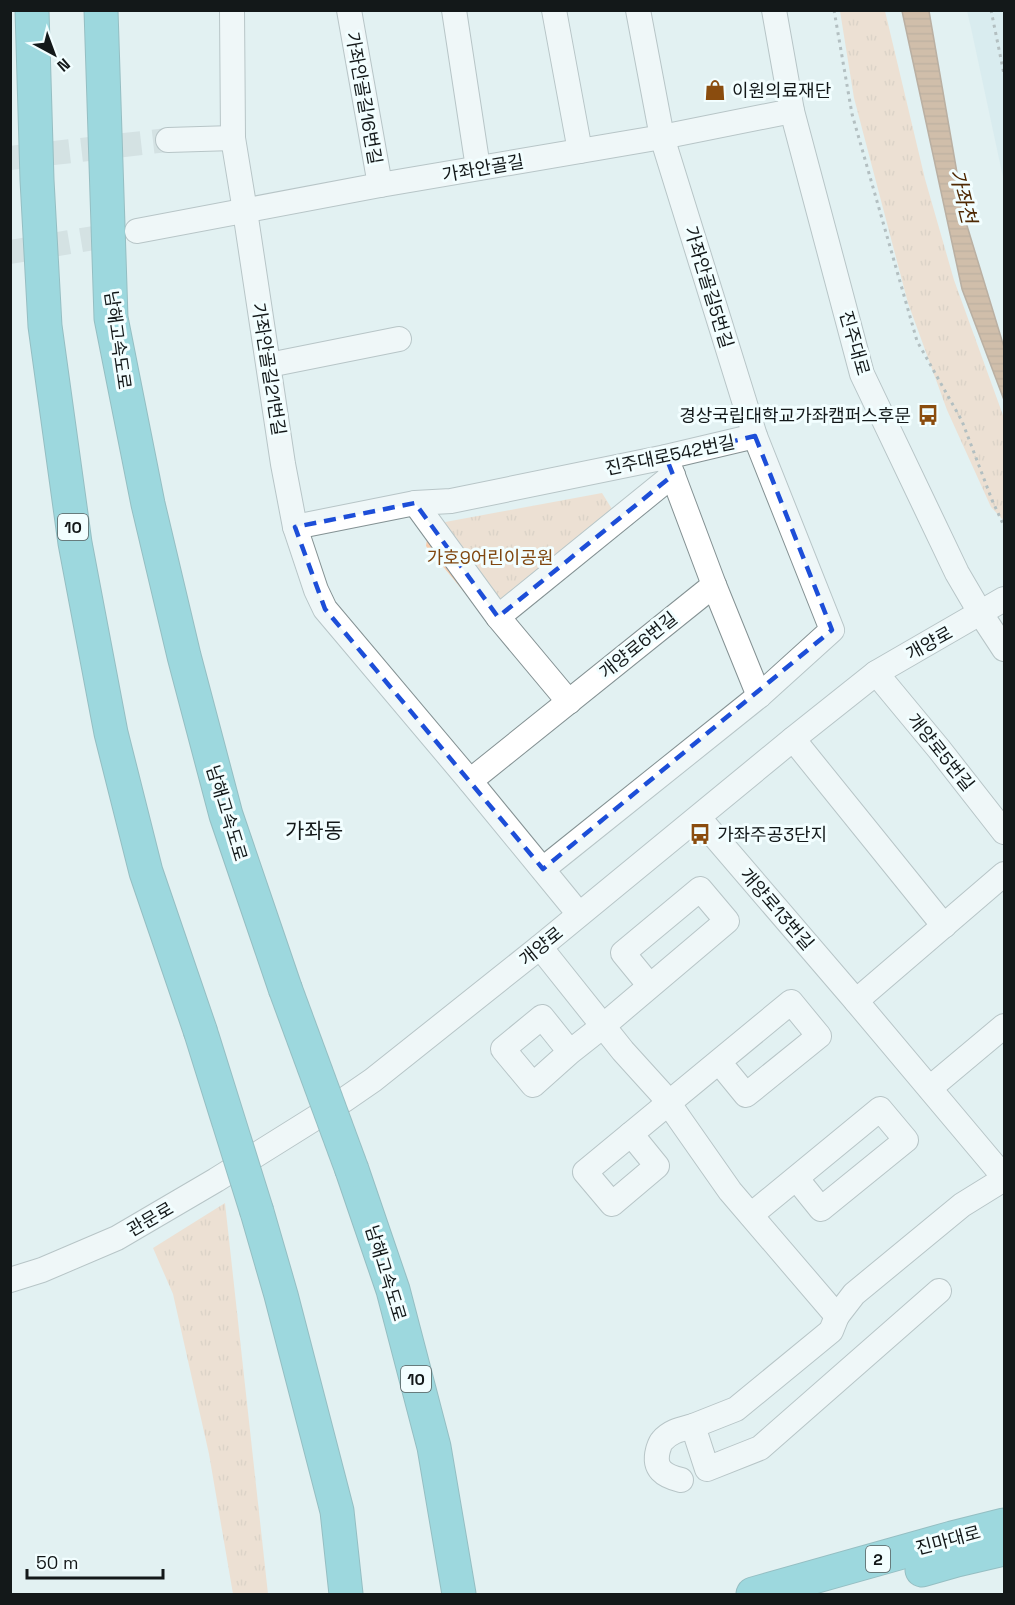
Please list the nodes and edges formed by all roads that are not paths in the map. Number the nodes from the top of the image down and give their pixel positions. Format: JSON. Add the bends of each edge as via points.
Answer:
{"nodes":[{"id":1,"x":32,"y":10,"type":"edge"},
{"id":2,"x":101,"y":10,"type":"edge"},
{"id":3,"x":232,"y":10,"type":"edge"},
{"id":4,"x":349,"y":10,"type":"edge"},
{"id":5,"x":454,"y":10,"type":"edge"},
{"id":6,"x":554,"y":10,"type":"edge"},
{"id":7,"x":638,"y":10,"type":"edge"},
{"id":8,"x":774,"y":10,"type":"edge"},
{"id":9,"x":792,"y":111,"type":"junction"},
{"id":10,"x":662,"y":137,"type":"junction"},
{"id":11,"x":233,"y":138,"type":"junction"},
{"id":12,"x":168,"y":140,"type":"tunnel mouth"},
{"id":13,"x":580,"y":151,"type":"junction"},
{"id":14,"x":478,"y":168,"type":"junction"},
{"id":15,"x":380,"y":185,"type":"junction"},
{"id":16,"x":245,"y":211,"type":"junction"},
{"id":17,"x":137,"y":231,"type":"tunnel mouth"},
{"id":18,"x":399,"y":339,"type":"dead end"},
{"id":19,"x":269,"y":365,"type":"junction"},
{"id":20,"x":755,"y":436,"type":"junction"},
{"id":21,"x":669,"y":466,"type":"junction"},
{"id":22,"x":415,"y":503,"type":"junction"},
{"id":23,"x":295,"y":527,"type":"junction"},
{"id":24,"x":714,"y":585,"type":"junction"},
{"id":25,"x":1005,"y":599,"type":"edge"},
{"id":26,"x":981,"y":614,"type":"junction"},
{"id":27,"x":498,"y":617,"type":"junction"},
{"id":28,"x":1005,"y":649,"type":"edge"},
{"id":29,"x":876,"y":673,"type":"junction"},
{"id":30,"x":759,"y":696,"type":"junction"},
{"id":31,"x":569,"y":702,"type":"junction"},
{"id":32,"x":793,"y":739,"type":"junction"},
{"id":33,"x":470,"y":781,"type":"junction"},
{"id":34,"x":699,"y":818,"type":"junction"},
{"id":35,"x":1005,"y":832,"type":"edge"},
{"id":36,"x":543,"y":869,"type":"junction"},
{"id":37,"x":1005,"y":874,"type":"edge"},
{"id":38,"x":579,"y":914,"type":"junction"},
{"id":39,"x":944,"y":926,"type":"junction"},
{"id":40,"x":540,"y":947,"type":"junction"},
{"id":41,"x":650,"y":986,"type":"dead end"},
{"id":42,"x":856,"y":1001,"type":"junction"},
{"id":43,"x":603,"y":1026,"type":"junction"},
{"id":44,"x":1005,"y":1026,"type":"edge"},
{"id":45,"x":570,"y":1052,"type":"dead end"},
{"id":46,"x":718,"y":1062,"type":"dead end"},
{"id":47,"x":930,"y":1088,"type":"junction"},
{"id":48,"x":669,"y":1102,"type":"junction"},
{"id":49,"x":631,"y":1134,"type":"dead end"},
{"id":50,"x":280,"y":1140,"type":"joint"},
{"id":51,"x":796,"y":1178,"type":"dead end"},
{"id":52,"x":1005,"y":1178,"type":"edge"},
{"id":53,"x":751,"y":1215,"type":"junction"},
{"id":54,"x":10,"y":1280,"type":"edge"},
{"id":55,"x":939,"y":1291,"type":"dead end"},
{"id":56,"x":837,"y":1316,"type":"junction"},
{"id":57,"x":693,"y":1426,"type":"junction"},
{"id":58,"x":681,"y":1480,"type":"dead end"},
{"id":59,"x":1005,"y":1525,"type":"edge"},
{"id":60,"x":1005,"y":1549,"type":"edge"},
{"id":61,"x":346,"y":1594,"type":"edge"},
{"id":62,"x":459,"y":1594,"type":"edge"},
{"id":63,"x":753,"y":1594,"type":"edge"},
{"id":64,"x":836,"y":1594,"type":"edge"}],
"edges":[{"from":1,"to":61,"type":"highway","number":"10","bridge":true,"via":[[45,326],[75,543],[111,733],[147,872],[200,1030],[280,1295],[336,1511]]},
{"from":2,"to":62,"type":"highway","name":"남해고속도로","number":"10","bridge":true,"via":[[111,318],[148,504],[225,815],[393,1290],[434,1448]]},
{"from":3,"to":11,"type":"street"},
{"from":4,"to":15,"type":"street","name":"가좌안골길16번길"},
{"from":5,"to":14,"type":"street"},
{"from":6,"to":13,"type":"street"},
{"from":7,"to":10,"type":"street","name":"가좌안골길5번길"},
{"from":8,"to":9,"type":"street","name":"진주대로"},
{"from":9,"to":10,"type":"street","name":"가좌안골길"},
{"from":9,"to":26,"type":"street","name":"진주대로","via":[[862,374],[957,573]]},
{"from":10,"to":13,"type":"street","name":"가좌안골길"},
{"from":10,"to":20,"type":"street","name":"가좌안골길5번길"},
{"from":11,"to":12,"type":"street"},
{"from":11,"to":16,"type":"street"},
{"from":13,"to":14,"type":"street","name":"가좌안골길"},
{"from":14,"to":15,"type":"street","name":"가좌안골길"},
{"from":15,"to":16,"type":"street","name":"가좌안골길"},
{"from":16,"to":17,"type":"street","name":"가좌안골길"},
{"from":16,"to":19,"type":"street","name":"가좌안골길21번길"},
{"from":18,"to":19,"type":"street"},
{"from":19,"to":23,"type":"street","name":"가좌안골길21번길"},
{"from":20,"to":21,"type":"street","name":"진주대로542번길"},
{"from":20,"to":30,"type":"street","name":"진주대로542번길","via":[[832,630]]},
{"from":21,"to":22,"type":"street","name":"진주대로542번길","via":[[451,501]]},
{"from":21,"to":24,"type":"street"},
{"from":21,"to":27,"type":"street","name":"진주대로542번길"},
{"from":22,"to":23,"type":"street","name":"진주대로542번길"},
{"from":22,"to":27,"type":"street"},
{"from":23,"to":33,"type":"street","via":[[325,609]]},
{"from":24,"to":30,"type":"street"},
{"from":24,"to":31,"type":"street","name":"개양로6번길"},
{"from":25,"to":26,"type":"street","name":"개양로"},
{"from":26,"to":28,"type":"street","name":"진주대로"},
{"from":26,"to":29,"type":"street","name":"개양로"},
{"from":27,"to":31,"type":"street"},
{"from":29,"to":32,"type":"street","name":"개양로"},
{"from":29,"to":35,"type":"street","name":"개양로5번길"},
{"from":30,"to":36,"type":"street"},
{"from":31,"to":33,"type":"street","name":"개양로6번길"},
{"from":32,"to":34,"type":"street","name":"개양로"},
{"from":32,"to":39,"type":"street"},
{"from":33,"to":36,"type":"street"},
{"from":34,"to":38,"type":"street","name":"개양로"},
{"from":34,"to":42,"type":"street","name":"개양로13번길"},
{"from":36,"to":38,"type":"street"},
{"from":37,"to":39,"type":"street"},
{"from":38,"to":40,"type":"street","name":"개양로"},
{"from":39,"to":42,"type":"street"},
{"from":40,"to":43,"type":"street"},
{"from":40,"to":50,"type":"street","name":"개양로","via":[[373,1080]]},
{"from":41,"to":43,"type":"street"},
{"from":42,"to":47,"type":"street","name":"개양로13번길"},
{"from":43,"to":45,"type":"street"},
{"from":43,"to":48,"type":"street"},
{"from":44,"to":47,"type":"street"},
{"from":46,"to":48,"type":"street"},
{"from":47,"to":52,"type":"street","name":"개양로13번길"},
{"from":48,"to":49,"type":"street"},
{"from":48,"to":53,"type":"street"},
{"from":50,"to":54,"type":"street","name":"관문로","via":[[117,1238]]},
{"from":51,"to":53,"type":"street"},
{"from":52,"to":56,"type":"street","via":[[953,1212],[854,1294]]},
{"from":53,"to":56,"type":"street"},
{"from":55,"to":57,"type":"street","via":[[760,1448],[707,1469]]},
{"from":56,"to":57,"type":"street","via":[[831,1330],[736,1409]]},
{"from":57,"to":58,"type":"street","via":[[673,1432],[661,1442],[657,1456],[659,1469]]},
{"from":59,"to":63,"type":"highway","name":"진마대로","number":"2"},
{"from":60,"to":64,"type":"highway","name":"진마대로","number":"2"}]}
